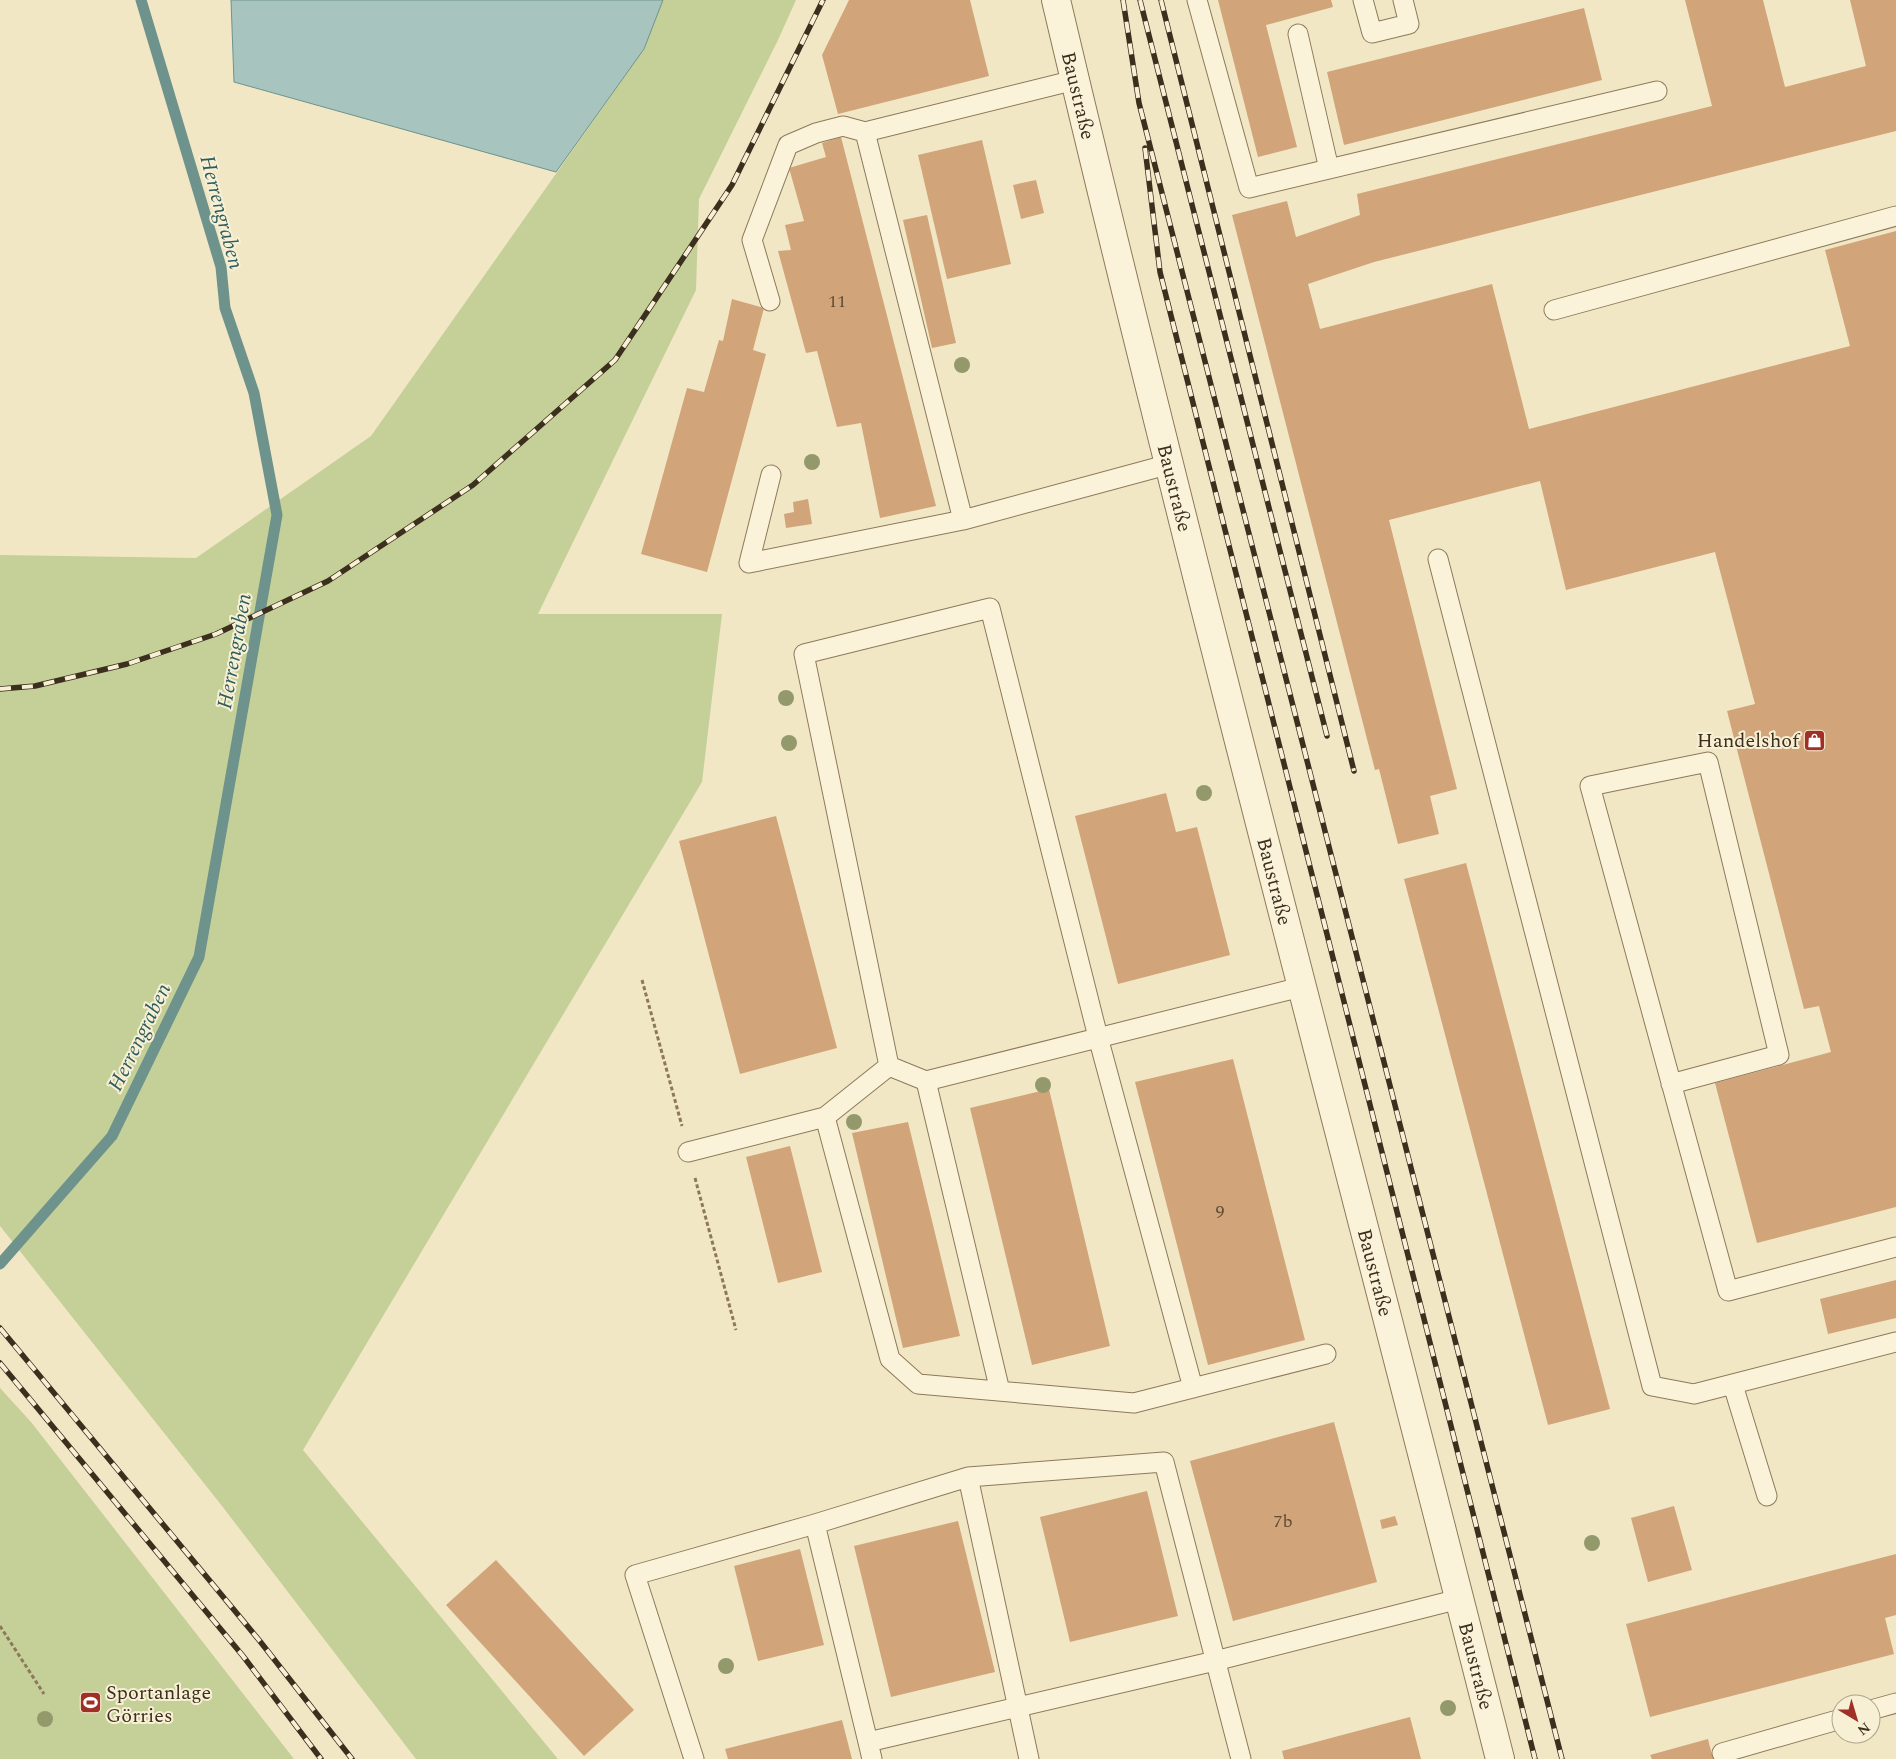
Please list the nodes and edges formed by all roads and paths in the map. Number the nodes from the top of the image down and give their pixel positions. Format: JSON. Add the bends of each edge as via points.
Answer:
{"nodes":[{"id":1,"x":1056,"y":0,"type":"edge"},
{"id":2,"x":1197,"y":0,"type":"edge"},
{"id":3,"x":1363,"y":0,"type":"edge"},
{"id":4,"x":1403,"y":0,"type":"edge"},
{"id":5,"x":1298,"y":34,"type":"dead end"},
{"id":6,"x":1075,"y":80,"type":"junction"},
{"id":7,"x":1657,"y":91,"type":"dead end"},
{"id":8,"x":865,"y":132,"type":"junction"},
{"id":9,"x":1329,"y":169,"type":"junction"},
{"id":10,"x":1896,"y":216,"type":"edge"},
{"id":11,"x":770,"y":301,"type":"dead end"},
{"id":12,"x":1554,"y":310,"type":"dead end"},
{"id":13,"x":1170,"y":464,"type":"junction"},
{"id":14,"x":771,"y":475,"type":"dead end"},
{"id":15,"x":963,"y":520,"type":"junction"},
{"id":16,"x":1438,"y":559,"type":"dead end"},
{"id":17,"x":1301,"y":987,"type":"junction"},
{"id":18,"x":1098,"y":1037,"type":"junction"},
{"id":19,"x":889,"y":1066,"type":"junction"},
{"id":20,"x":926,"y":1081,"type":"junction"},
{"id":21,"x":1671,"y":1084,"type":"junction"},
{"id":22,"x":825,"y":1117,"type":"junction"},
{"id":23,"x":688,"y":1152,"type":"dead end"},
{"id":24,"x":1896,"y":1247,"type":"edge"},
{"id":25,"x":1896,"y":1342,"type":"edge"},
{"id":26,"x":1326,"y":1354,"type":"dead end"},
{"id":27,"x":1733,"y":1384,"type":"junction"},
{"id":28,"x":1193,"y":1388,"type":"junction"},
{"id":29,"x":1000,"y":1391,"type":"junction"},
{"id":30,"x":968,"y":1477,"type":"junction"},
{"id":31,"x":1767,"y":1496,"type":"dead end"},
{"id":32,"x":815,"y":1524,"type":"junction"},
{"id":33,"x":1459,"y":1599,"type":"junction"},
{"id":34,"x":0,"y":1626,"type":"edge"},
{"id":35,"x":1215,"y":1661,"type":"junction"},
{"id":36,"x":44,"y":1694,"type":"dead end"},
{"id":37,"x":1896,"y":1703,"type":"edge"},
{"id":38,"x":1017,"y":1707,"type":"junction"},
{"id":39,"x":1881,"y":1707,"type":"edge"},
{"id":40,"x":1831,"y":1722,"type":"edge"},
{"id":41,"x":870,"y":1750,"type":"edge"},
{"id":42,"x":1722,"y":1753,"type":"dead end"},
{"id":43,"x":694,"y":1759,"type":"edge"},
{"id":44,"x":1029,"y":1759,"type":"edge"},
{"id":45,"x":1241,"y":1759,"type":"edge"},
{"id":46,"x":1500,"y":1759,"type":"edge"}],
"edges":[{"from":1,"to":6,"type":"street","name":"Baustraße"},
{"from":2,"to":9,"type":"lane","via":[[1249,188]]},
{"from":3,"to":4,"type":"lane","via":[[1372,33],[1410,24]]},
{"from":5,"to":9,"type":"lane"},
{"from":6,"to":8,"type":"lane"},
{"from":6,"to":13,"type":"street","name":"Baustraße"},
{"from":7,"to":9,"type":"lane"},
{"from":8,"to":11,"type":"lane","via":[[843,126],[788,145],[752,240]]},
{"from":8,"to":15,"type":"lane"},
{"from":10,"to":12,"type":"lane"},
{"from":13,"to":15,"type":"lane"},
{"from":13,"to":17,"type":"street","name":"Baustraße"},
{"from":14,"to":15,"type":"lane","via":[[749,563]]},
{"from":16,"to":27,"type":"lane","via":[[1652,1386],[1694,1394]]},
{"from":17,"to":18,"type":"lane"},
{"from":17,"to":33,"type":"street","name":"Baustraße"},
{"from":18,"to":19,"type":"lane","via":[[990,608],[804,654]]},
{"from":18,"to":20,"type":"lane"},
{"from":18,"to":28,"type":"lane"},
{"from":19,"to":20,"type":"lane"},
{"from":19,"to":22,"type":"lane"},
{"from":20,"to":29,"type":"lane"},
{"from":21,"to":21,"type":"lane","via":[[1590,786],[1708,762],[1779,1055]]},
{"from":21,"to":24,"type":"lane","via":[[1728,1291]]},
{"from":22,"to":23,"type":"lane"},
{"from":22,"to":29,"type":"lane","via":[[890,1359],[918,1384]]},
{"from":25,"to":27,"type":"lane"},
{"from":26,"to":28,"type":"lane"},
{"from":27,"to":31,"type":"lane"},
{"from":28,"to":29,"type":"lane","via":[[1134,1403]]},
{"from":30,"to":32,"type":"lane"},
{"from":30,"to":35,"type":"lane","via":[[1164,1462]]},
{"from":30,"to":38,"type":"lane"},
{"from":32,"to":41,"type":"lane"},
{"from":32,"to":43,"type":"lane","via":[[635,1575]]},
{"from":33,"to":35,"type":"lane"},
{"from":33,"to":46,"type":"street","name":"Baustraße"},
{"from":34,"to":36,"type":"path"},
{"from":35,"to":38,"type":"lane"},
{"from":35,"to":45,"type":"lane"},
{"from":37,"to":39,"type":"lane"},
{"from":38,"to":41,"type":"lane"},
{"from":38,"to":44,"type":"lane"},
{"from":40,"to":42,"type":"lane"}]}
